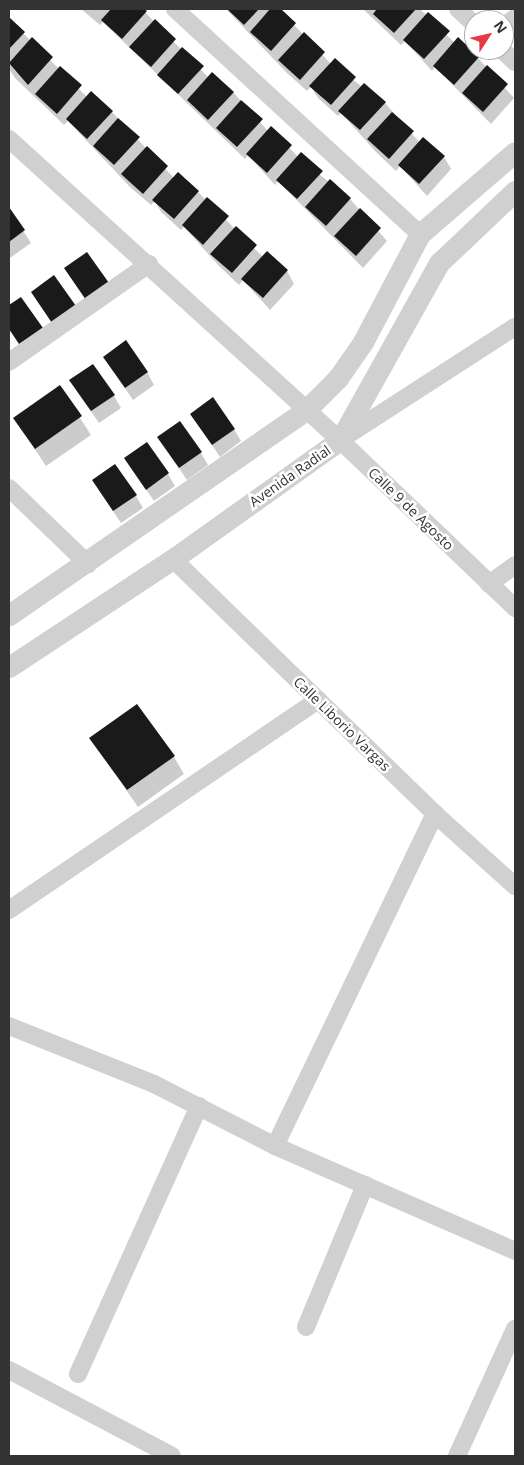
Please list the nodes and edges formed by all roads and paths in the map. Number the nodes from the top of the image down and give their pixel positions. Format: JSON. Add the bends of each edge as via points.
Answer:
{"nodes":[{"id":1,"x":175,"y":9,"type":"edge"},
{"id":2,"x":9,"y":139,"type":"edge"},
{"id":3,"x":515,"y":152,"type":"edge"},
{"id":4,"x":515,"y":191,"type":"edge"},
{"id":5,"x":420,"y":234,"type":"junction"},
{"id":6,"x":149,"y":264,"type":"junction"},
{"id":7,"x":515,"y":327,"type":"edge"},
{"id":8,"x":9,"y":362,"type":"edge"},
{"id":9,"x":306,"y":412,"type":"junction"},
{"id":10,"x":340,"y":440,"type":"junction"},
{"id":11,"x":9,"y":488,"type":"edge"},
{"id":12,"x":173,"y":559,"type":"junction"},
{"id":13,"x":88,"y":564,"type":"junction"},
{"id":14,"x":515,"y":565,"type":"edge"},
{"id":15,"x":489,"y":584,"type":"junction"},
{"id":16,"x":515,"y":608,"type":"edge"},
{"id":17,"x":9,"y":615,"type":"edge"},
{"id":18,"x":9,"y":667,"type":"edge"},
{"id":19,"x":318,"y":700,"type":"junction"},
{"id":20,"x":435,"y":814,"type":"junction"},
{"id":21,"x":515,"y":886,"type":"edge"},
{"id":22,"x":9,"y":910,"type":"edge"},
{"id":23,"x":9,"y":1026,"type":"edge"},
{"id":24,"x":198,"y":1106,"type":"junction"},
{"id":25,"x":275,"y":1146,"type":"junction"},
{"id":26,"x":366,"y":1185,"type":"junction"},
{"id":27,"x":515,"y":1251,"type":"edge"},
{"id":28,"x":306,"y":1327,"type":"dead end"},
{"id":29,"x":515,"y":1329,"type":"edge"},
{"id":30,"x":9,"y":1370,"type":"edge"},
{"id":31,"x":78,"y":1374,"type":"dead end"},
{"id":32,"x":172,"y":1456,"type":"edge"},
{"id":33,"x":457,"y":1456,"type":"edge"}],
"edges":[{"from":1,"to":5,"type":"street"},
{"from":2,"to":6,"type":"street","name":"Calle 9 de Agosto"},
{"from":3,"to":5,"type":"street"},
{"from":4,"to":10,"type":"street","name":"Avenida Radial","via":[[439,262]]},
{"from":5,"to":9,"type":"street","via":[[363,342],[338,378]]},
{"from":6,"to":8,"type":"street"},
{"from":6,"to":9,"type":"street","name":"Calle 9 de Agosto"},
{"from":7,"to":10,"type":"street"},
{"from":9,"to":10,"type":"street","name":"Calle 9 de Agosto"},
{"from":9,"to":13,"type":"street"},
{"from":10,"to":12,"type":"street","name":"Avenida Radial"},
{"from":10,"to":15,"type":"street","name":"Calle 9 de Agosto"},
{"from":11,"to":13,"type":"street"},
{"from":12,"to":18,"type":"street","name":"Avenida Radial"},
{"from":12,"to":19,"type":"street","name":"Calle Liborio Vargas"},
{"from":13,"to":17,"type":"street"},
{"from":14,"to":15,"type":"street"},
{"from":15,"to":16,"type":"street","name":"Calle 9 de Agosto"},
{"from":19,"to":20,"type":"street","name":"Calle Liborio Vargas"},
{"from":19,"to":22,"type":"street"},
{"from":20,"to":21,"type":"street","name":"Calle Liborio Vargas"},
{"from":20,"to":25,"type":"street"},
{"from":23,"to":24,"type":"street","via":[[154,1084]]},
{"from":24,"to":25,"type":"street"},
{"from":24,"to":31,"type":"street"},
{"from":25,"to":26,"type":"street"},
{"from":26,"to":27,"type":"street"},
{"from":26,"to":28,"type":"street"},
{"from":29,"to":33,"type":"street"},
{"from":30,"to":32,"type":"street"}]}
